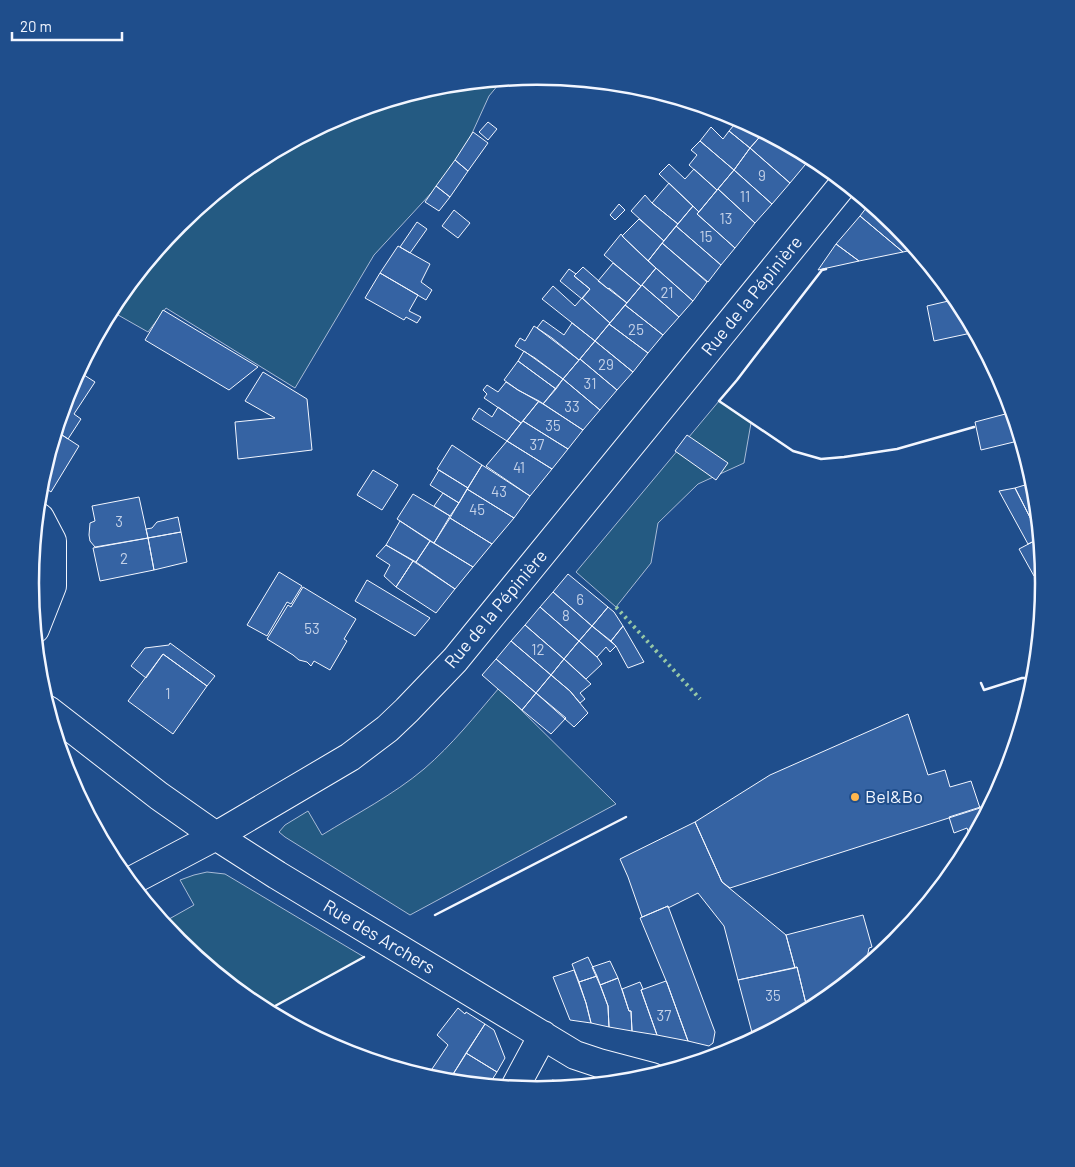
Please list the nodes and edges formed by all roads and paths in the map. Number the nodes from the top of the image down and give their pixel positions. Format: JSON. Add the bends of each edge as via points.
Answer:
{"nodes":[{"id":1,"x":840,"y":188,"type":"edge"},
{"id":2,"x":43,"y":523,"type":"edge"},
{"id":3,"x":40,"y":615,"type":"edge"},
{"id":4,"x":57,"y":717,"type":"edge"},
{"id":5,"x":216,"y":836,"type":"junction"},
{"id":6,"x":136,"y":878,"type":"edge"},
{"id":7,"x":543,"y":1035,"type":"junction"},
{"id":8,"x":636,"y":1073,"type":"edge"},
{"id":9,"x":518,"y":1081,"type":"edge"}],
"edges":[{"from":1,"to":5,"type":"street","name":"Rue de la Pépinière","via":[[448,667],[393,723],[350,757]]},
{"from":2,"to":3,"type":"street","via":[[52,541],[52,586]]},
{"from":4,"to":5,"type":"street","name":"Rue des Archers"},
{"from":5,"to":6,"type":"street","name":"Rue de la Pépinière"},
{"from":5,"to":7,"type":"street","name":"Rue des Archers"},
{"from":7,"to":8,"type":"street","name":"Rue des Archers","via":[[575,1055]]},
{"from":7,"to":9,"type":"street"}]}
